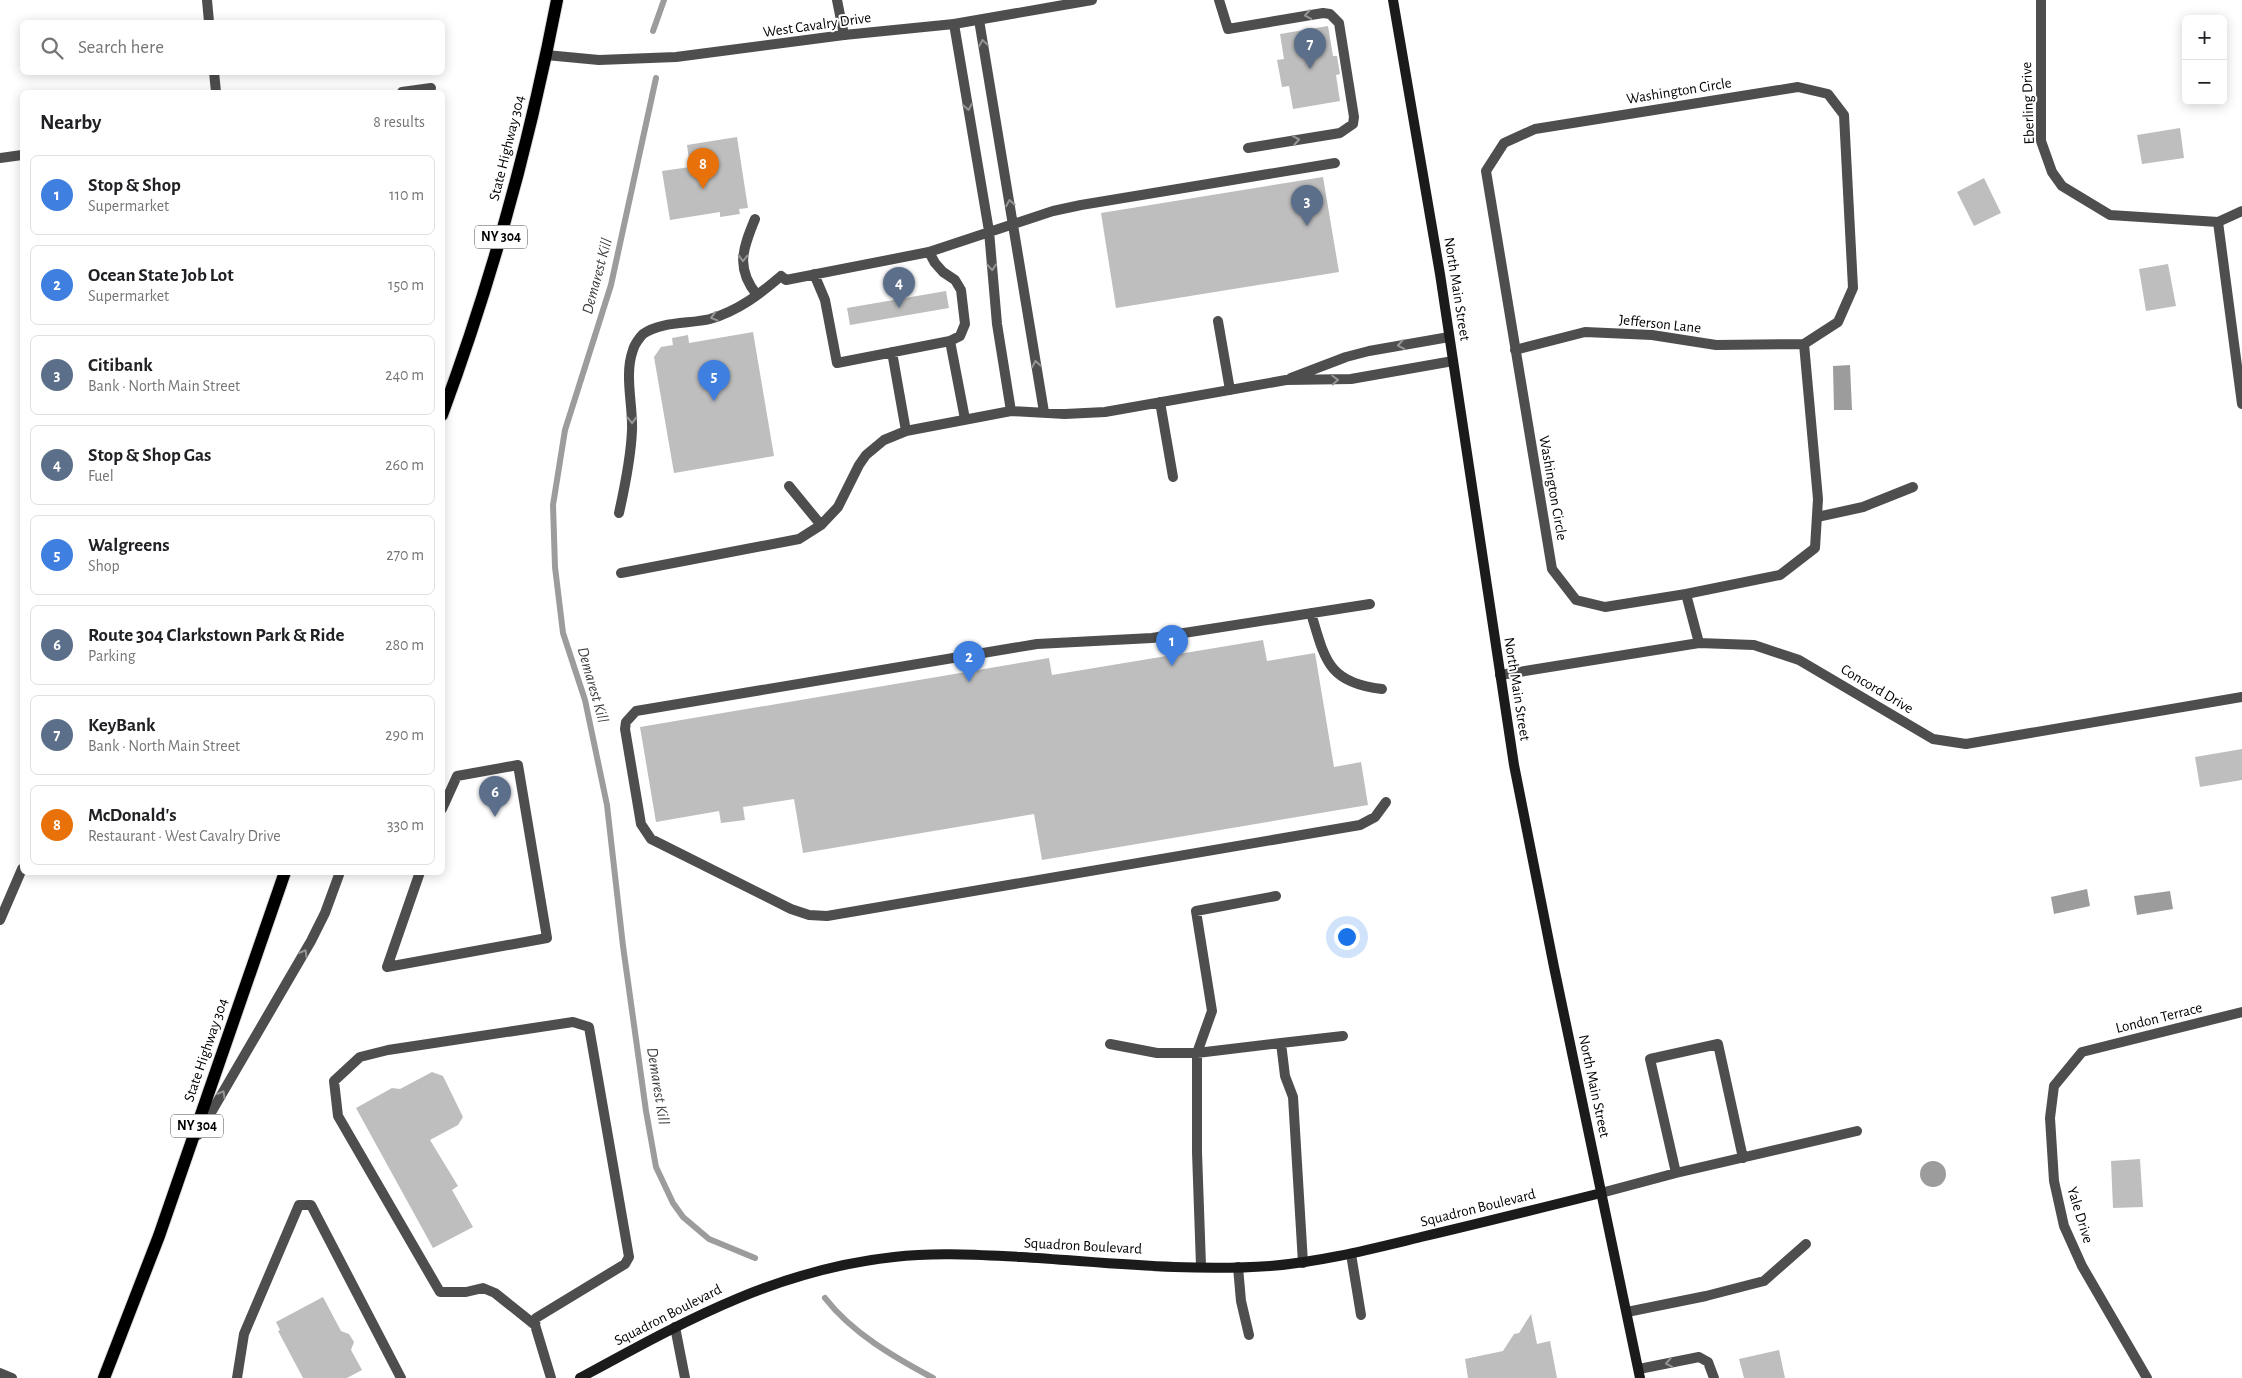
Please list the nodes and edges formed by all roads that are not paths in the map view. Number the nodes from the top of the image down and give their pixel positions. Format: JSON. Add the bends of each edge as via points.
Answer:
{"nodes":[{"id":1,"x":207,"y":0,"type":"edge"},
{"id":2,"x":557,"y":0,"type":"edge"},
{"id":3,"x":837,"y":0,"type":"edge"},
{"id":4,"x":1092,"y":0,"type":"edge"},
{"id":5,"x":1219,"y":0,"type":"edge"},
{"id":6,"x":1393,"y":0,"type":"edge"},
{"id":7,"x":2041,"y":0,"type":"edge"},
{"id":8,"x":209,"y":20,"type":"edge"},
{"id":9,"x":979,"y":20,"type":"junction"},
{"id":10,"x":954,"y":24,"type":"junction"},
{"id":11,"x":844,"y":35,"type":"junction"},
{"id":12,"x":546,"y":55,"type":"junction"},
{"id":13,"x":214,"y":75,"type":"edge"},
{"id":14,"x":431,"y":88,"type":"dead end"},
{"id":15,"x":216,"y":90,"type":"edge"},
{"id":16,"x":416,"y":90,"type":"edge"},
{"id":17,"x":1248,"y":148,"type":"dead end"},
{"id":18,"x":20,"y":155,"type":"edge"},
{"id":19,"x":0,"y":158,"type":"edge"},
{"id":20,"x":1334,"y":163,"type":"dead end"},
{"id":21,"x":2242,"y":211,"type":"edge"},
{"id":22,"x":755,"y":220,"type":"dead end"},
{"id":23,"x":2218,"y":222,"type":"junction"},
{"id":24,"x":1014,"y":224,"type":"junction"},
{"id":25,"x":989,"y":231,"type":"junction"},
{"id":26,"x":929,"y":252,"type":"junction"},
{"id":27,"x":814,"y":274,"type":"junction"},
{"id":28,"x":757,"y":295,"type":"junction"},
{"id":29,"x":1218,"y":321,"type":"dead end"},
{"id":30,"x":1449,"y":337,"type":"junction"},
{"id":31,"x":950,"y":341,"type":"junction"},
{"id":32,"x":1804,"y":344,"type":"junction"},
{"id":33,"x":1515,"y":350,"type":"junction"},
{"id":34,"x":892,"y":352,"type":"junction"},
{"id":35,"x":1453,"y":361,"type":"junction"},
{"id":36,"x":1286,"y":380,"type":"junction"},
{"id":37,"x":1230,"y":390,"type":"junction"},
{"id":38,"x":1160,"y":402,"type":"junction"},
{"id":39,"x":2242,"y":404,"type":"edge"},
{"id":40,"x":445,"y":406,"type":"edge"},
{"id":41,"x":1011,"y":411,"type":"junction"},
{"id":42,"x":1044,"y":412,"type":"junction"},
{"id":43,"x":965,"y":419,"type":"junction"},
{"id":44,"x":906,"y":431,"type":"junction"},
{"id":45,"x":1173,"y":477,"type":"dead end"},
{"id":46,"x":789,"y":486,"type":"dead end"},
{"id":47,"x":1913,"y":488,"type":"dead end"},
{"id":48,"x":619,"y":513,"type":"dead end"},
{"id":49,"x":1817,"y":517,"type":"junction"},
{"id":50,"x":821,"y":525,"type":"junction"},
{"id":51,"x":621,"y":572,"type":"dead end"},
{"id":52,"x":1686,"y":594,"type":"junction"},
{"id":53,"x":1370,"y":604,"type":"dead end"},
{"id":54,"x":1311,"y":613,"type":"junction"},
{"id":55,"x":1699,"y":643,"type":"junction"},
{"id":56,"x":1500,"y":675,"type":"junction"},
{"id":57,"x":1382,"y":688,"type":"dead end"},
{"id":58,"x":2242,"y":697,"type":"edge"},
{"id":59,"x":445,"y":800,"type":"edge"},
{"id":60,"x":1386,"y":802,"type":"dead end"},
{"id":61,"x":20,"y":874,"type":"edge"},
{"id":62,"x":284,"y":875,"type":"edge"},
{"id":63,"x":339,"y":875,"type":"edge"},
{"id":64,"x":419,"y":875,"type":"edge"},
{"id":65,"x":1276,"y":896,"type":"dead end"},
{"id":66,"x":0,"y":920,"type":"edge"},
{"id":67,"x":2242,"y":1012,"type":"edge"},
{"id":68,"x":1343,"y":1036,"type":"dead end"},
{"id":69,"x":1110,"y":1044,"type":"dead end"},
{"id":70,"x":1281,"y":1044,"type":"junction"},
{"id":71,"x":2082,"y":1052,"type":"joint"},
{"id":72,"x":1197,"y":1053,"type":"junction"},
{"id":73,"x":1857,"y":1131,"type":"dead end"},
{"id":74,"x":189,"y":1151,"type":"junction"},
{"id":75,"x":1743,"y":1158,"type":"junction"},
{"id":76,"x":1676,"y":1173,"type":"junction"},
{"id":77,"x":1601,"y":1193,"type":"junction"},
{"id":78,"x":1806,"y":1244,"type":"dead end"},
{"id":79,"x":1351,"y":1254,"type":"junction"},
{"id":80,"x":1303,"y":1262,"type":"junction"},
{"id":81,"x":1201,"y":1266,"type":"junction"},
{"id":82,"x":1238,"y":1267,"type":"junction"},
{"id":83,"x":1627,"y":1312,"type":"junction"},
{"id":84,"x":1361,"y":1315,"type":"dead end"},
{"id":85,"x":535,"y":1325,"type":"junction"},
{"id":86,"x":675,"y":1327,"type":"junction"},
{"id":87,"x":1249,"y":1335,"type":"dead end"},
{"id":88,"x":0,"y":1373,"type":"edge"},
{"id":89,"x":1640,"y":1374,"type":"edge"},
{"id":90,"x":12,"y":1378,"type":"edge"},
{"id":91,"x":104,"y":1378,"type":"edge"},
{"id":92,"x":237,"y":1378,"type":"edge"},
{"id":93,"x":401,"y":1378,"type":"edge"},
{"id":94,"x":551,"y":1378,"type":"edge"},
{"id":95,"x":580,"y":1378,"type":"edge"},
{"id":96,"x":685,"y":1378,"type":"edge"},
{"id":97,"x":1714,"y":1378,"type":"edge"},
{"id":98,"x":2147,"y":1378,"type":"edge"}],
"edges":[{"from":1,"to":8,"type":"street"},
{"from":2,"to":12,"type":"main road","name":"State Highway 304","number":"NY 304"},
{"from":3,"to":11,"type":"street"},
{"from":4,"to":9,"type":"street","name":"West Cavalry Drive"},
{"from":17,"to":5,"type":"street","one_way":true,"via":[[1340,133],[1352,124],[1354,117],[1338,24],[1330,14],[1323,13],[1228,29]]},
{"from":6,"to":30,"type":"street","name":"North Main Street"},
{"from":7,"to":23,"type":"street","name":"Eberling Drive","via":[[2041,141],[2052,172],[2062,186],[2110,215]]},
{"from":9,"to":10,"type":"street","name":"West Cavalry Drive"},
{"from":24,"to":9,"type":"street","one_way":true},
{"from":10,"to":11,"type":"street","name":"West Cavalry Drive"},
{"from":10,"to":25,"type":"street","one_way":true},
{"from":11,"to":12,"type":"street","name":"West Cavalry Drive","via":[[652,59],[598,60]]},
{"from":12,"to":40,"type":"main road","name":"State Highway 304","number":"NY 304","via":[[499,243]]},
{"from":13,"to":15,"type":"street"},
{"from":14,"to":16,"type":"street"},
{"from":18,"to":19,"type":"street"},
{"from":20,"to":24,"type":"street","via":[[1081,205]]},
{"from":21,"to":23,"type":"street"},
{"from":22,"to":28,"type":"street","one_way":true,"via":[[742,262],[749,286]]},
{"from":23,"to":39,"type":"street"},
{"from":24,"to":25,"type":"street"},
{"from":42,"to":24,"type":"street","one_way":true},
{"from":25,"to":26,"type":"street"},
{"from":25,"to":41,"type":"street","one_way":true,"via":[[997,324]]},
{"from":26,"to":27,"type":"street"},
{"from":26,"to":31,"type":"street","via":[[935,264],[955,280],[961,290],[965,324],[960,336]]},
{"from":27,"to":28,"type":"street","via":[[786,280],[782,276]]},
{"from":27,"to":34,"type":"street","via":[[825,300],[837,363]]},
{"from":28,"to":48,"type":"street","one_way":true,"via":[[724,314],[656,328],[642,335],[633,349],[630,367],[632,430]]},
{"from":29,"to":37,"type":"street"},
{"from":30,"to":35,"type":"street","name":"North Main Street"},
{"from":30,"to":36,"type":"street","one_way":true,"via":[[1369,350]]},
{"from":31,"to":34,"type":"street"},
{"from":31,"to":43,"type":"street"},
{"from":32,"to":33,"type":"street","name":"Jefferson Lane","via":[[1716,345],[1652,335],[1584,332]]},
{"from":32,"to":33,"type":"street","name":"Washington Circle","via":[[1838,322],[1853,288],[1844,115],[1828,94],[1798,87],[1535,129],[1504,143],[1486,171]]},
{"from":32,"to":49,"type":"street","name":"Washington Circle"},
{"from":33,"to":52,"type":"street","name":"Washington Circle","via":[[1552,570],[1576,600],[1605,607]]},
{"from":34,"to":44,"type":"street"},
{"from":36,"to":35,"type":"street","one_way":true,"via":[[1351,379]]},
{"from":35,"to":56,"type":"street","name":"North Main Street"},
{"from":36,"to":37,"type":"street"},
{"from":37,"to":38,"type":"street"},
{"from":38,"to":42,"type":"street","via":[[1084,414]]},
{"from":38,"to":45,"type":"street"},
{"from":41,"to":42,"type":"street"},
{"from":41,"to":43,"type":"street"},
{"from":43,"to":44,"type":"street"},
{"from":44,"to":50,"type":"street","via":[[884,440],[866,455],[838,507]]},
{"from":46,"to":50,"type":"street"},
{"from":47,"to":49,"type":"street","via":[[1863,507]]},
{"from":49,"to":52,"type":"street","name":"Washington Circle","via":[[1815,548],[1780,575]]},
{"from":50,"to":51,"type":"street","via":[[787,543]]},
{"from":52,"to":55,"type":"street"},
{"from":53,"to":54,"type":"street"},
{"from":54,"to":57,"type":"street","via":[[1332,668],[1352,684]]},
{"from":54,"to":60,"type":"street","via":[[1122,642],[1037,644],[636,712],[626,722],[625,729],[641,824],[659,845],[790,909],[827,916],[1360,825],[1375,817]]},
{"from":55,"to":56,"type":"street","name":"Concord Drive"},
{"from":55,"to":58,"type":"street","name":"Concord Drive","via":[[1754,645],[1799,660],[1933,739],[1966,744]]},
{"from":56,"to":77,"type":"street","name":"North Main Street","via":[[1525,822]]},
{"from":59,"to":64,"type":"street","via":[[457,776],[518,765],[547,938],[387,967]]},
{"from":61,"to":66,"type":"street"},
{"from":62,"to":74,"type":"main road","name":"State Highway 304","number":"NY 304"},
{"from":74,"to":63,"type":"street","one_way":true,"via":[[311,941]]},
{"from":65,"to":72,"type":"street","via":[[1196,911],[1212,1011]]},
{"from":67,"to":71,"type":"street","name":"London Terrace"},
{"from":68,"to":70,"type":"street"},
{"from":69,"to":72,"type":"street","via":[[1157,1053]]},
{"from":70,"to":72,"type":"street"},
{"from":70,"to":80,"type":"street","via":[[1285,1076],[1293,1097]]},
{"from":71,"to":98,"type":"street","name":"Yale Drive","via":[[2054,1086],[2050,1118],[2054,1181],[2064,1226],[2082,1266]]},
{"from":72,"to":81,"type":"street","via":[[1196,1152]]},
{"from":73,"to":75,"type":"street"},
{"from":74,"to":91,"type":"main road","name":"State Highway 304","number":"NY 304"},
{"from":75,"to":76,"type":"street"},
{"from":75,"to":76,"type":"street","via":[[1718,1044],[1650,1059]]},
{"from":76,"to":77,"type":"street"},
{"from":77,"to":79,"type":"street","name":"Squadron Boulevard"},
{"from":77,"to":83,"type":"street","name":"North Main Street"},
{"from":78,"to":83,"type":"street","via":[[1764,1280]]},
{"from":79,"to":80,"type":"street","name":"Squadron Boulevard"},
{"from":79,"to":84,"type":"street"},
{"from":80,"to":82,"type":"street","name":"Squadron Boulevard"},
{"from":81,"to":82,"type":"street","name":"Squadron Boulevard"},
{"from":81,"to":86,"type":"street","name":"Squadron Boulevard","via":[[974,1255],[894,1257],[780,1280]]},
{"from":82,"to":87,"type":"street"},
{"from":83,"to":89,"type":"street","name":"North Main Street"},
{"from":85,"to":85,"type":"street","via":[[536,1318],[625,1264],[629,1257],[589,1027],[573,1022],[360,1057],[334,1081],[338,1116],[440,1292],[483,1288],[495,1293]]},
{"from":85,"to":94,"type":"street"},
{"from":86,"to":95,"type":"street","name":"Squadron Boulevard"},
{"from":86,"to":96,"type":"street"},
{"from":88,"to":90,"type":"street"},
{"from":97,"to":89,"type":"street","one_way":true,"via":[[1708,1362],[1698,1357]]},
{"from":92,"to":93,"type":"street","via":[[244,1334],[300,1205],[311,1205]]}]}
